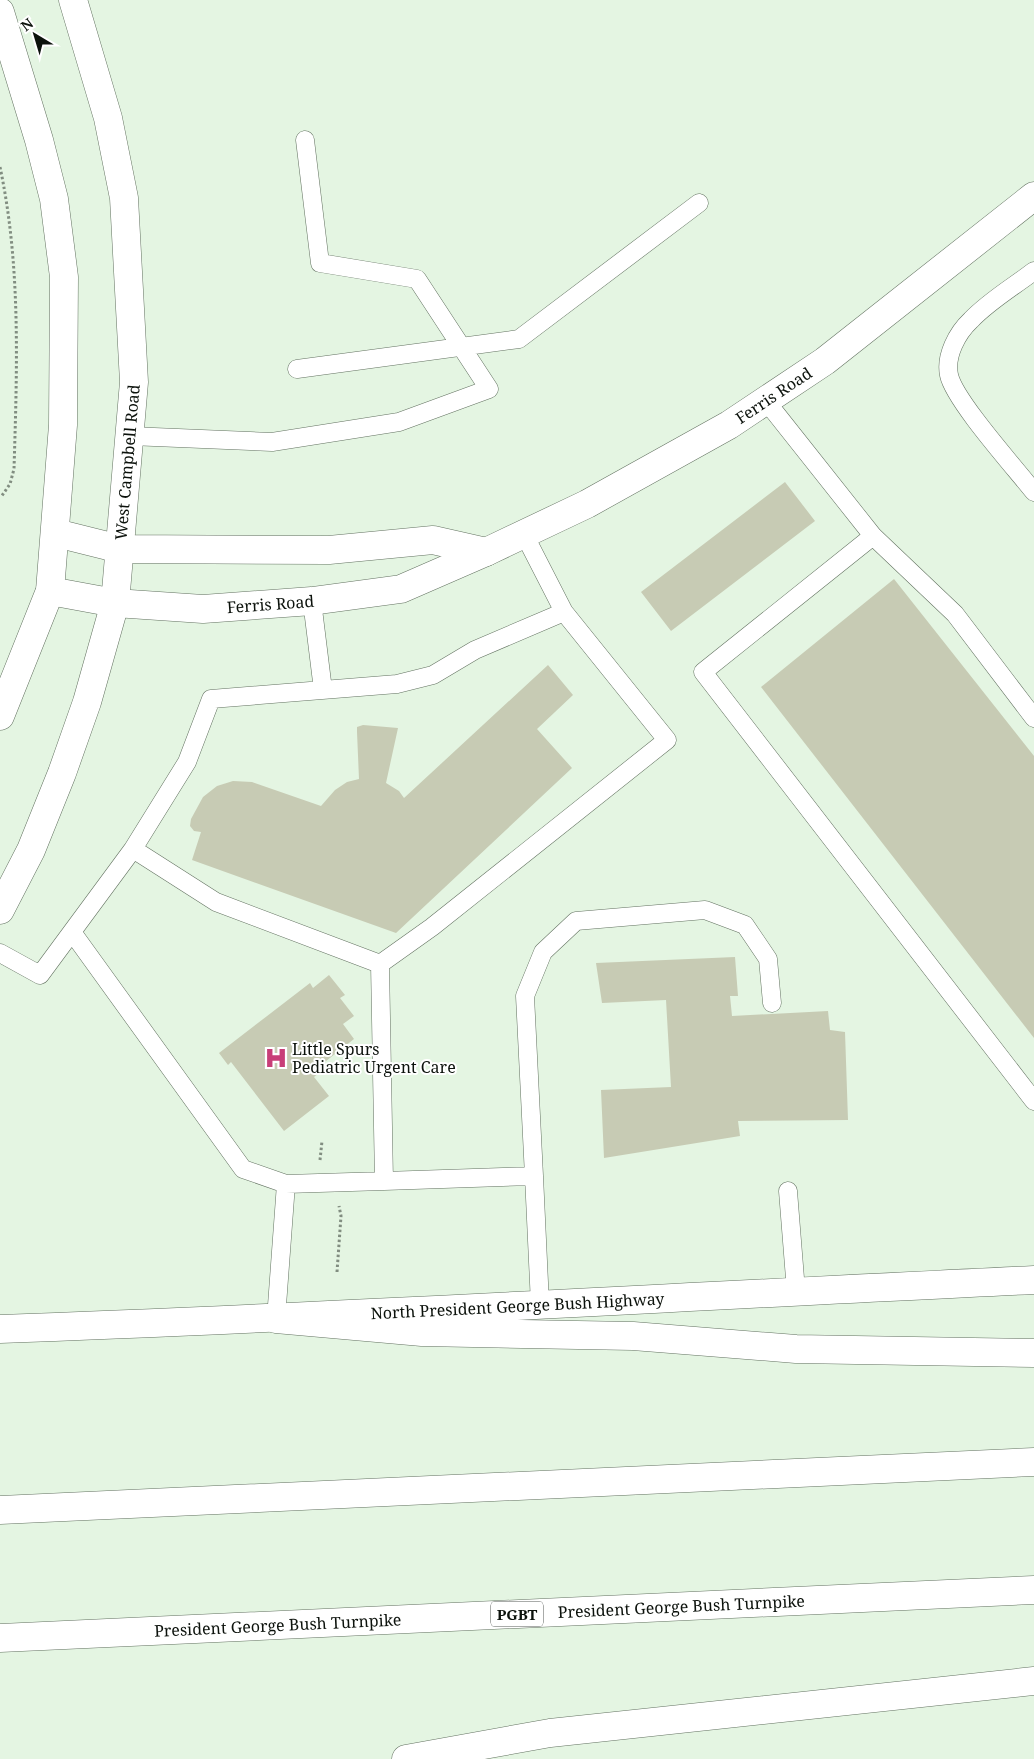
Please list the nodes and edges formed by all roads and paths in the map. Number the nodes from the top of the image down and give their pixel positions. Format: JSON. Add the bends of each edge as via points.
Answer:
{"nodes":[{"id":1,"x":73,"y":0,"type":"edge"},
{"id":2,"x":0,"y":12,"type":"edge"},
{"id":3,"x":305,"y":140,"type":"dead end"},
{"id":4,"x":0,"y":167,"type":"edge"},
{"id":5,"x":1034,"y":196,"type":"edge"},
{"id":6,"x":699,"y":203,"type":"dead end"},
{"id":7,"x":1034,"y":270,"type":"edge"},
{"id":8,"x":462,"y":347,"type":"junction"},
{"id":9,"x":297,"y":369,"type":"dead end"},
{"id":10,"x":766,"y":401,"type":"junction"},
{"id":11,"x":130,"y":436,"type":"junction"},
{"id":12,"x":1034,"y":492,"type":"edge"},
{"id":13,"x":1,"y":497,"type":"dead end"},
{"id":14,"x":56,"y":533,"type":"junction"},
{"id":15,"x":524,"y":534,"type":"junction"},
{"id":16,"x":873,"y":536,"type":"junction"},
{"id":17,"x":120,"y":549,"type":"junction"},
{"id":18,"x":486,"y":552,"type":"junction"},
{"id":19,"x":50,"y":591,"type":"junction"},
{"id":20,"x":312,"y":601,"type":"junction"},
{"id":21,"x":115,"y":603,"type":"junction"},
{"id":22,"x":564,"y":612,"type":"junction"},
{"id":23,"x":323,"y":690,"type":"junction"},
{"id":24,"x":0,"y":716,"type":"edge"},
{"id":25,"x":1034,"y":718,"type":"edge"},
{"id":26,"x":133,"y":849,"type":"junction"},
{"id":27,"x":0,"y":910,"type":"edge"},
{"id":28,"x":72,"y":932,"type":"junction"},
{"id":29,"x":0,"y":953,"type":"edge"},
{"id":30,"x":380,"y":964,"type":"junction"},
{"id":31,"x":772,"y":1003,"type":"dead end"},
{"id":32,"x":1034,"y":1101,"type":"edge"},
{"id":33,"x":322,"y":1141,"type":"dead end"},
{"id":34,"x":319,"y":1165,"type":"dead end"},
{"id":35,"x":534,"y":1176,"type":"junction"},
{"id":36,"x":384,"y":1181,"type":"junction"},
{"id":37,"x":286,"y":1184,"type":"junction"},
{"id":38,"x":788,"y":1191,"type":"dead end"},
{"id":39,"x":339,"y":1205,"type":"dead end"},
{"id":40,"x":338,"y":1272,"type":"dead end"},
{"id":41,"x":1034,"y":1280,"type":"edge"},
{"id":42,"x":796,"y":1291,"type":"junction"},
{"id":43,"x":540,"y":1304,"type":"junction"},
{"id":44,"x":276,"y":1319,"type":"junction"},
{"id":45,"x":0,"y":1329,"type":"edge"},
{"id":46,"x":1034,"y":1352,"type":"edge"},
{"id":47,"x":1034,"y":1462,"type":"edge"},
{"id":48,"x":0,"y":1510,"type":"edge"},
{"id":49,"x":1034,"y":1590,"type":"edge"},
{"id":50,"x":0,"y":1638,"type":"edge"},
{"id":51,"x":1034,"y":1681,"type":"edge"},
{"id":52,"x":406,"y":1759,"type":"edge"}],
"edges":[{"from":1,"to":11,"type":"main road","name":"West Campbell Road","via":[[108,118],[124,198],[134,382]]},
{"from":2,"to":14,"type":"main road","via":[[54,199],[64,277],[63,425]]},
{"from":3,"to":8,"type":"lane","via":[[320,263],[417,279]]},
{"from":4,"to":13,"type":"path","via":[[14,254],[17,370],[14,469],[10,484]]},
{"from":5,"to":10,"type":"main road","name":"Ferris Road","via":[[825,361]]},
{"from":6,"to":8,"type":"lane","via":[[519,339]]},
{"from":7,"to":12,"type":"lane","via":[[970,320],[956,338],[950,356],[949,375],[958,396]]},
{"from":8,"to":9,"type":"lane"},
{"from":8,"to":11,"type":"lane","via":[[489,389],[399,422],[272,442]]},
{"from":10,"to":15,"type":"main road","name":"Ferris Road","via":[[587,504]]},
{"from":10,"to":16,"type":"lane"},
{"from":11,"to":17,"type":"main road","name":"West Campbell Road"},
{"from":14,"to":17,"type":"main road"},
{"from":14,"to":19,"type":"main road"},
{"from":15,"to":18,"type":"main road","name":"Ferris Road"},
{"from":15,"to":22,"type":"lane"},
{"from":16,"to":25,"type":"lane","via":[[955,614]]},
{"from":16,"to":32,"type":"lane","via":[[703,672]]},
{"from":17,"to":18,"type":"main road","via":[[329,550],[433,540]]},
{"from":17,"to":21,"type":"main road","name":"West Campbell Road"},
{"from":18,"to":20,"type":"main road","name":"Ferris Road","via":[[401,589]]},
{"from":19,"to":21,"type":"main road","name":"Ferris Road"},
{"from":19,"to":24,"type":"main road"},
{"from":20,"to":21,"type":"main road","name":"Ferris Road","via":[[203,609]]},
{"from":20,"to":23,"type":"lane"},
{"from":21,"to":27,"type":"main road","name":"West Campbell Road","via":[[87,702],[62,772],[31,850]]},
{"from":22,"to":23,"type":"lane","via":[[475,650],[434,674],[397,684]]},
{"from":22,"to":30,"type":"lane","via":[[667,740],[432,927]]},
{"from":23,"to":26,"type":"lane","via":[[210,698],[186,762]]},
{"from":26,"to":28,"type":"lane"},
{"from":26,"to":30,"type":"lane","via":[[216,902]]},
{"from":28,"to":29,"type":"lane","via":[[40,975]]},
{"from":28,"to":37,"type":"lane","via":[[243,1169]]},
{"from":30,"to":36,"type":"lane"},
{"from":31,"to":35,"type":"lane","via":[[768,959],[745,925],[705,910],[576,921],[543,952],[525,996]]},
{"from":33,"to":34,"type":"path"},
{"from":35,"to":36,"type":"lane"},
{"from":35,"to":43,"type":"lane"},
{"from":36,"to":37,"type":"lane"},
{"from":37,"to":44,"type":"lane"},
{"from":38,"to":42,"type":"lane"},
{"from":39,"to":40,"type":"path","via":[[342,1216]]},
{"from":41,"to":42,"type":"main road","name":"North President George Bush Highway"},
{"from":42,"to":43,"type":"main road","name":"North President George Bush Highway"},
{"from":43,"to":44,"type":"main road","name":"North President George Bush Highway"},
{"from":44,"to":45,"type":"main road","name":"North President George Bush Highway"},
{"from":44,"to":46,"type":"main road","via":[[422,1332],[633,1336],[796,1349]]},
{"from":47,"to":48,"type":"main road"},
{"from":49,"to":50,"type":"main road","name":"President George Bush Turnpike","number":"PGBT"},
{"from":51,"to":52,"type":"main road","via":[[550,1733]]}]}
